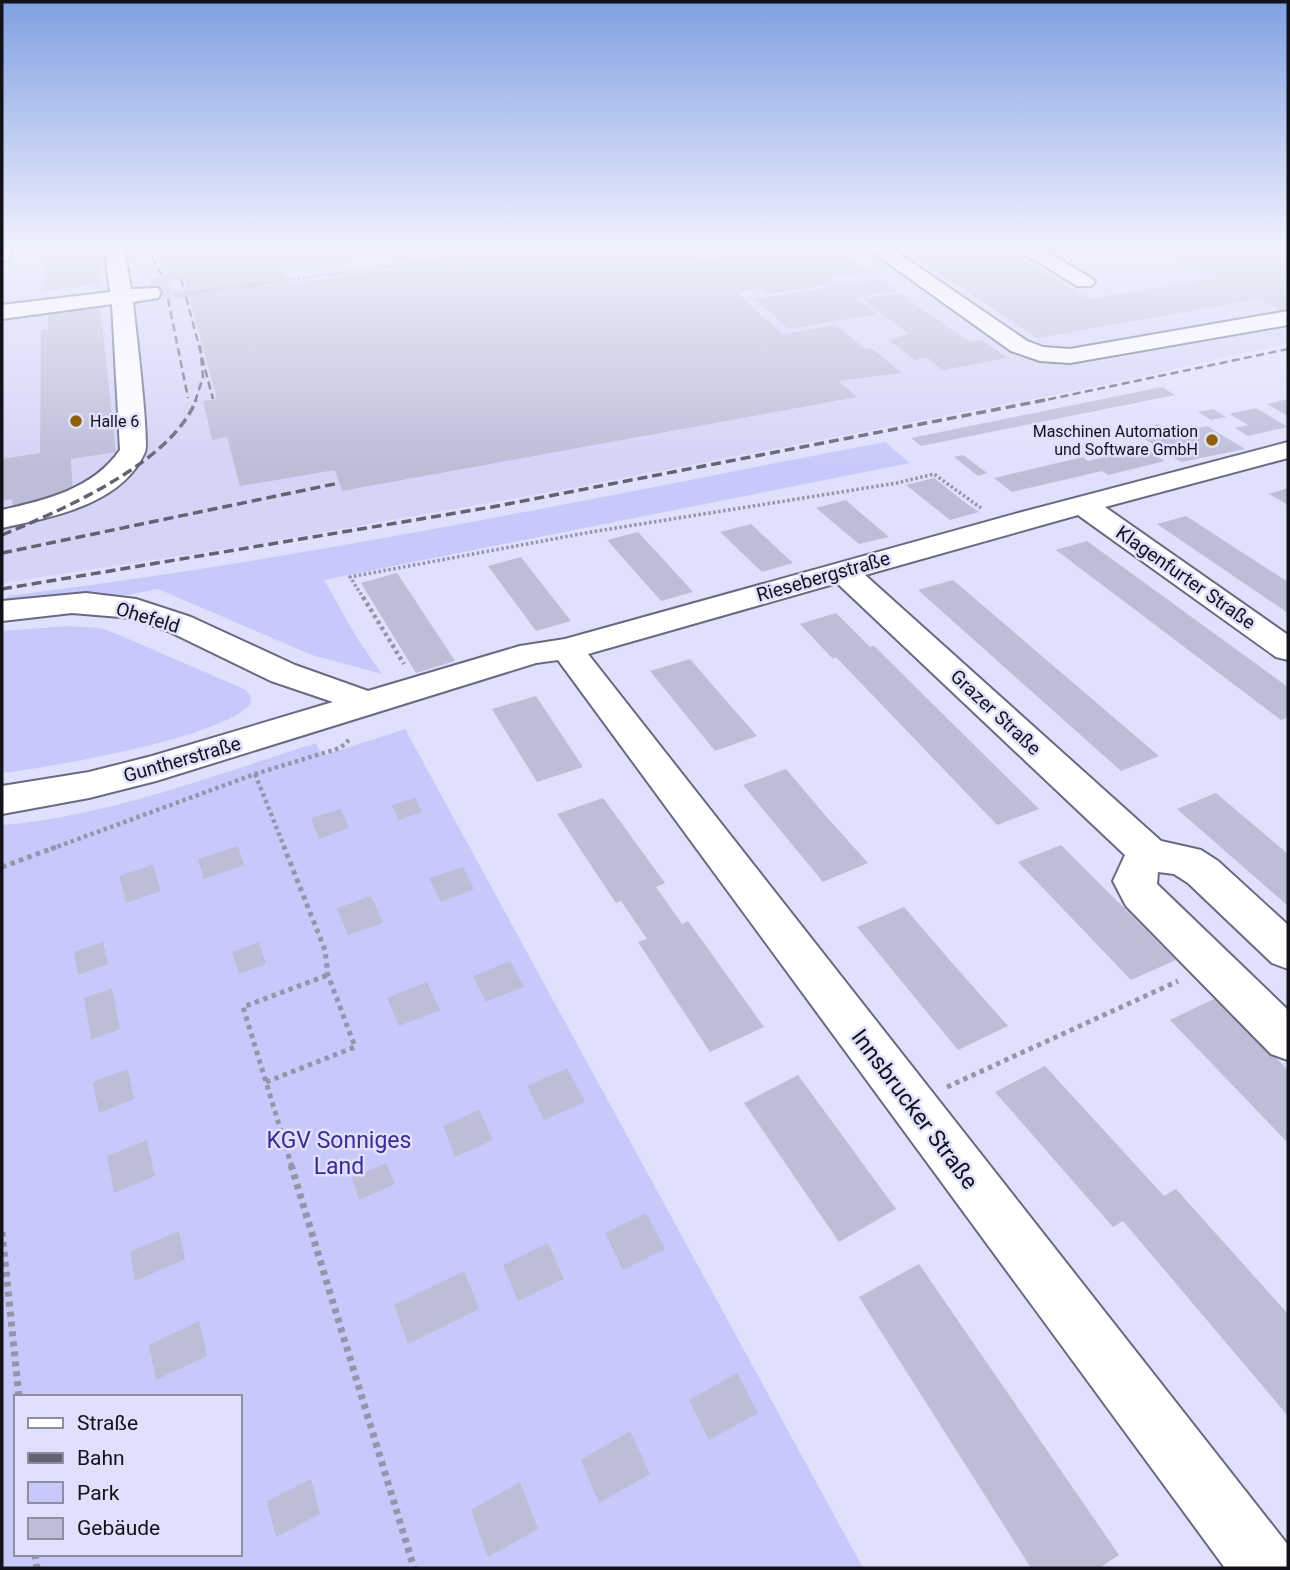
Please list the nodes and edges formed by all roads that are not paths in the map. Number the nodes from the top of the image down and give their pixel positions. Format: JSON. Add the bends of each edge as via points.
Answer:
{"nodes":[{"id":1,"x":123,"y":319,"type":"edge"},
{"id":2,"x":981,"y":319,"type":"edge"},
{"id":3,"x":1281,"y":319,"type":"edge"},
{"id":4,"x":1288,"y":450,"type":"edge"},
{"id":5,"x":1083,"y":505,"type":"junction"},
{"id":6,"x":2,"y":519,"type":"edge"},
{"id":7,"x":843,"y":571,"type":"junction"},
{"id":8,"x":2,"y":611,"type":"edge"},
{"id":9,"x":567,"y":649,"type":"junction"},
{"id":10,"x":1288,"y":650,"type":"edge"},
{"id":11,"x":284,"y":674,"type":"junction"},
{"id":12,"x":359,"y":719,"type":"junction"},
{"id":13,"x":313,"y":720,"type":"junction"},
{"id":14,"x":253,"y":757,"type":"junction"},
{"id":15,"x":2,"y":800,"type":"edge"},
{"id":16,"x":1149,"y":853,"type":"junction"},
{"id":17,"x":1288,"y":951,"type":"edge"},
{"id":18,"x":1288,"y":1040,"type":"edge"},
{"id":19,"x":1265,"y":1568,"type":"edge"}],
"edges":[{"from":1,"to":6,"type":"street","via":[[133,450],[125,465],[78,498]]},
{"from":2,"to":3,"type":"street","via":[[1040,354],[1070,356]]},
{"from":4,"to":5,"type":"street","name":"Riesebergstraße"},
{"from":5,"to":7,"type":"street","name":"Riesebergstraße"},
{"from":5,"to":10,"type":"street","name":"Klagenfurter Straße"},
{"from":7,"to":9,"type":"street","name":"Riesebergstraße"},
{"from":7,"to":16,"type":"street","name":"Grazer Straße"},
{"from":8,"to":11,"type":"street","name":"Ohefeld","via":[[60,604],[116,605],[166,620]]},
{"from":9,"to":12,"type":"street","name":"Riesebergstraße","via":[[532,653],[419,687]]},
{"from":9,"to":19,"type":"street","name":"Innsbrucker Straße"},
{"from":11,"to":12,"type":"street","name":"Ohefeld","via":[[354,697]]},
{"from":11,"to":13,"type":"street","name":"Ohefeld","via":[[298,689]]},
{"from":11,"to":14,"type":"street","via":[[283,697]]},
{"from":12,"to":13,"type":"street","name":"Guntherstraße"},
{"from":13,"to":14,"type":"street","name":"Guntherstraße"},
{"from":14,"to":15,"type":"street","name":"Guntherstraße"},
{"from":16,"to":17,"type":"street","via":[[1186,861],[1203,872]]},
{"from":16,"to":18,"type":"street","via":[[1134,881],[1141,895]]}]}
